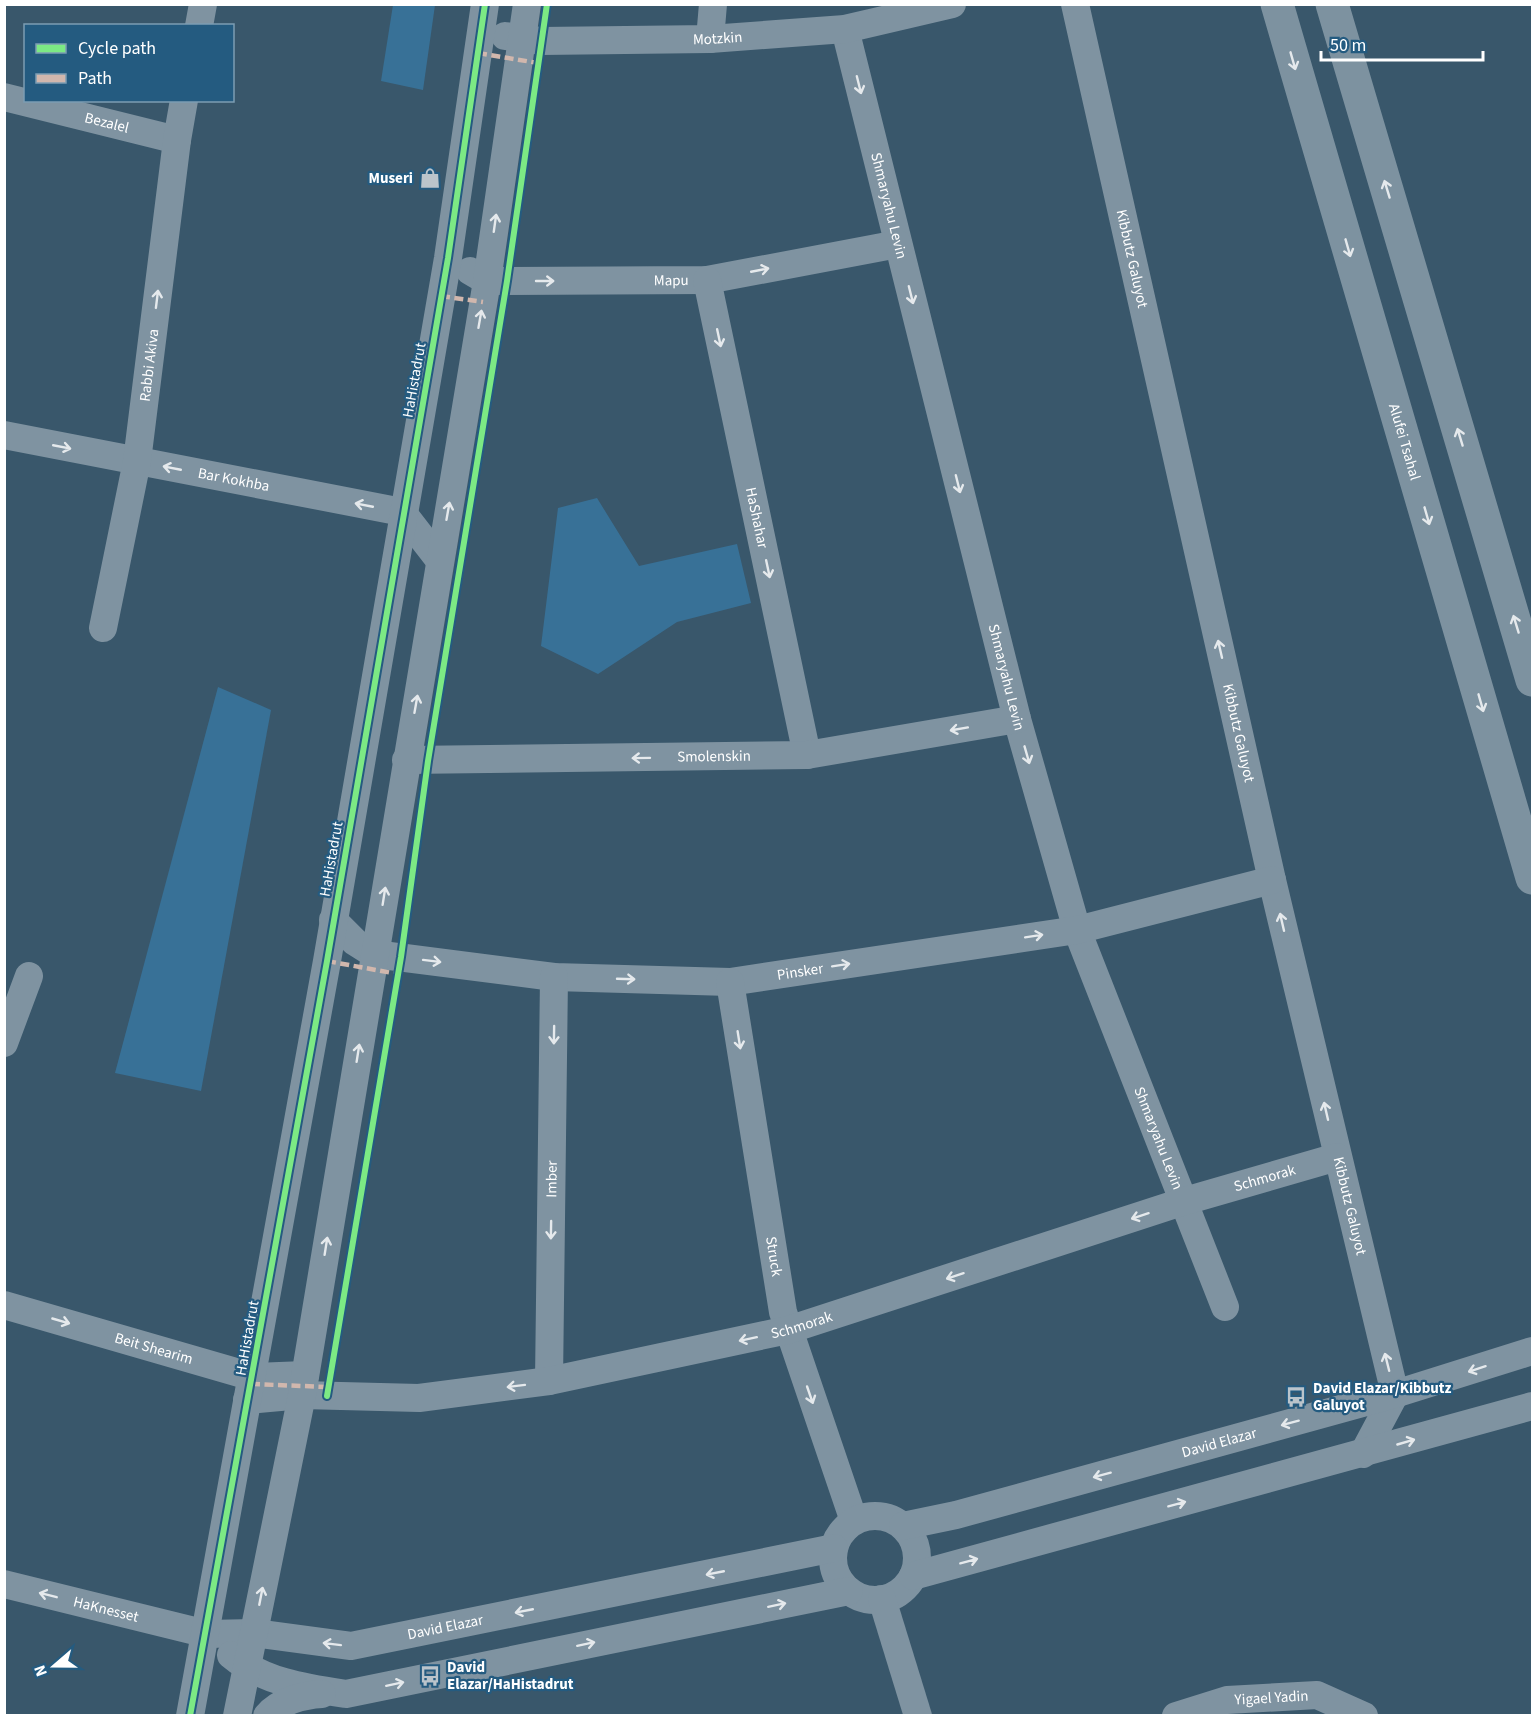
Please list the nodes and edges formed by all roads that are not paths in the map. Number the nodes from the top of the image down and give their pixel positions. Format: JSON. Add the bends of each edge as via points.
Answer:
{"nodes":[{"id":1,"x":203,"y":4,"type":"edge"},
{"id":2,"x":527,"y":4,"type":"edge"},
{"id":3,"x":713,"y":4,"type":"edge"},
{"id":4,"x":952,"y":4,"type":"edge"},
{"id":5,"x":1075,"y":4,"type":"edge"},
{"id":6,"x":1277,"y":4,"type":"edge"},
{"id":7,"x":1332,"y":4,"type":"edge"},
{"id":8,"x":907,"y":10,"type":"edge"},
{"id":9,"x":483,"y":18,"type":"edge"},
{"id":10,"x":199,"y":24,"type":"edge"},
{"id":11,"x":845,"y":29,"type":"junction"},
{"id":12,"x":522,"y":39,"type":"junction"},
{"id":13,"x":710,"y":39,"type":"junction"},
{"id":14,"x":4,"y":97,"type":"edge"},
{"id":15,"x":24,"y":102,"type":"edge"},
{"id":16,"x":24,"y":102,"type":"edge"},
{"id":17,"x":184,"y":102,"type":"edge"},
{"id":18,"x":177,"y":140,"type":"junction"},
{"id":19,"x":898,"y":244,"type":"junction"},
{"id":20,"x":448,"y":258,"type":"junction"},
{"id":21,"x":706,"y":280,"type":"junction"},
{"id":22,"x":487,"y":281,"type":"junction"},
{"id":23,"x":4,"y":435,"type":"edge"},
{"id":24,"x":137,"y":461,"type":"junction"},
{"id":25,"x":402,"y":512,"type":"junction"},
{"id":26,"x":440,"y":561,"type":"junction"},
{"id":27,"x":103,"y":628,"type":"dead end"},
{"id":28,"x":1533,"y":680,"type":"edge"},
{"id":29,"x":1017,"y":719,"type":"junction"},
{"id":30,"x":807,"y":755,"type":"junction"},
{"id":31,"x":406,"y":760,"type":"junction"},
{"id":32,"x":1533,"y":878,"type":"edge"},
{"id":33,"x":1272,"y":880,"type":"junction"},
{"id":34,"x":333,"y":920,"type":"junction"},
{"id":35,"x":1077,"y":930,"type":"junction"},
{"id":36,"x":374,"y":954,"type":"junction"},
{"id":37,"x":28,"y":976,"type":"dead end"},
{"id":38,"x":554,"y":976,"type":"junction"},
{"id":39,"x":730,"y":982,"type":"junction"},
{"id":40,"x":4,"y":1043,"type":"edge"},
{"id":41,"x":1337,"y":1156,"type":"junction"},
{"id":42,"x":1185,"y":1201,"type":"junction"},
{"id":43,"x":4,"y":1305,"type":"edge"},
{"id":44,"x":1225,"y":1308,"type":"dead end"},
{"id":45,"x":788,"y":1330,"type":"junction"},
{"id":46,"x":1533,"y":1351,"type":"edge"},
{"id":47,"x":549,"y":1382,"type":"junction"},
{"id":48,"x":303,"y":1385,"type":"junction"},
{"id":49,"x":250,"y":1389,"type":"junction"},
{"id":50,"x":1395,"y":1394,"type":"junction"},
{"id":51,"x":1533,"y":1406,"type":"edge"},
{"id":52,"x":1364,"y":1454,"type":"junction"},
{"id":53,"x":854,"y":1521,"type":"junction"},
{"id":54,"x":903,"y":1526,"type":"junction"},
{"id":55,"x":834,"y":1548,"type":"junction"},
{"id":56,"x":912,"y":1576,"type":"junction"},
{"id":57,"x":4,"y":1584,"type":"edge"},
{"id":58,"x":849,"y":1591,"type":"junction"},
{"id":59,"x":882,"y":1599,"type":"junction"},
{"id":60,"x":254,"y":1633,"type":"junction"},
{"id":61,"x":207,"y":1635,"type":"junction"},
{"id":62,"x":246,"y":1668,"type":"junction"},
{"id":63,"x":346,"y":1694,"type":"junction"},
{"id":64,"x":190,"y":1716,"type":"edge"},
{"id":65,"x":237,"y":1716,"type":"edge"},
{"id":66,"x":267,"y":1716,"type":"edge"},
{"id":67,"x":918,"y":1716,"type":"edge"},
{"id":68,"x":1176,"y":1716,"type":"edge"},
{"id":69,"x":1364,"y":1716,"type":"edge"}],
"edges":[{"from":1,"to":10,"type":"street"},
{"from":2,"to":12,"type":"street"},
{"from":3,"to":13,"type":"street"},
{"from":4,"to":8,"type":"street","name":"Motzkin"},
{"from":33,"to":5,"type":"street","name":"Kibbutz Galuyot","one_way":true},
{"from":6,"to":32,"type":"main road","name":"Alufei Tsahal","one_way":true},
{"from":28,"to":7,"type":"main road","one_way":true},
{"from":8,"to":11,"type":"street","name":"Motzkin"},
{"from":9,"to":12,"type":"street","name":"Motzkin"},
{"from":9,"to":20,"type":"street","name":"HaHistadrut"},
{"from":11,"to":13,"type":"street","name":"Motzkin"},
{"from":11,"to":19,"type":"street","name":"Shmaryahu Levin","one_way":true},
{"from":12,"to":13,"type":"street","name":"Motzkin"},
{"from":22,"to":12,"type":"street","one_way":true},
{"from":14,"to":16,"type":"street","name":"Bezalel"},
{"from":15,"to":18,"type":"street","name":"Bezalel"},
{"from":17,"to":18,"type":"street","name":"Rabbi Akiva"},
{"from":24,"to":18,"type":"street","name":"Rabbi Akiva","one_way":true},
{"from":21,"to":19,"type":"street","name":"Mapu","one_way":true},
{"from":19,"to":29,"type":"street","name":"Shmaryahu Levin","one_way":true},
{"from":20,"to":22,"type":"street"},
{"from":20,"to":25,"type":"street","name":"HaHistadrut"},
{"from":22,"to":21,"type":"street","name":"Mapu","one_way":true},
{"from":21,"to":30,"type":"street","name":"HaShahar","one_way":true},
{"from":26,"to":22,"type":"street","one_way":true},
{"from":23,"to":24,"type":"street","name":"Bar Kokhba","one_way":true},
{"from":25,"to":24,"type":"street","name":"Bar Kokhba","one_way":true},
{"from":24,"to":27,"type":"street","name":"Rabbi Akiva"},
{"from":25,"to":26,"type":"street"},
{"from":25,"to":34,"type":"street","name":"HaHistadrut"},
{"from":31,"to":26,"type":"street","one_way":true},
{"from":29,"to":30,"type":"street","name":"Smolenskin","one_way":true},
{"from":29,"to":35,"type":"street","name":"Shmaryahu Levin","one_way":true},
{"from":30,"to":31,"type":"street","name":"Smolenskin","one_way":true},
{"from":36,"to":31,"type":"street","one_way":true},
{"from":33,"to":35,"type":"street","name":"Pinsker"},
{"from":41,"to":33,"type":"street","name":"Kibbutz Galuyot","one_way":true},
{"from":34,"to":36,"type":"street","name":"Pinsker"},
{"from":34,"to":49,"type":"street","name":"HaHistadrut"},
{"from":39,"to":35,"type":"street","name":"Pinsker","one_way":true},
{"from":35,"to":42,"type":"street","name":"Shmaryahu Levin"},
{"from":36,"to":38,"type":"street","name":"Pinsker","one_way":true},
{"from":48,"to":36,"type":"street","one_way":true},
{"from":37,"to":40,"type":"street"},
{"from":38,"to":39,"type":"street","name":"Pinsker","one_way":true},
{"from":38,"to":47,"type":"street","name":"Imber","one_way":true},
{"from":39,"to":45,"type":"street","name":"Struck","one_way":true},
{"from":41,"to":42,"type":"street","name":"Schmorak"},
{"from":50,"to":41,"type":"street","name":"Kibbutz Galuyot","one_way":true},
{"from":42,"to":44,"type":"street","name":"Shmaryahu Levin"},
{"from":42,"to":45,"type":"street","name":"Schmorak","one_way":true},
{"from":43,"to":49,"type":"street","name":"Beit Shearim","one_way":true},
{"from":45,"to":47,"type":"street","name":"Schmorak","one_way":true},
{"from":45,"to":53,"type":"street","name":"Struck","one_way":true},
{"from":46,"to":50,"type":"street","name":"David Elazar","one_way":true},
{"from":47,"to":48,"type":"street","name":"Schmorak","one_way":true,"via":[[418,1398]]},
{"from":48,"to":49,"type":"street","name":"Schmorak"},
{"from":60,"to":48,"type":"street","one_way":true},
{"from":49,"to":61,"type":"street","name":"HaHistadrut"},
{"from":50,"to":52,"type":"street"},
{"from":50,"to":54,"type":"street","name":"David Elazar","one_way":true,"via":[[956,1515]]},
{"from":52,"to":51,"type":"street","one_way":true},
{"from":56,"to":52,"type":"street","one_way":true},
{"from":53,"to":54,"type":"street","name":"David Elazar","via":[[879,1516]]},
{"from":53,"to":55,"type":"street","via":[[845,1528]]},
{"from":54,"to":56,"type":"street","via":[[916,1550]]},
{"from":55,"to":58,"type":"street","via":[[835,1572]]},
{"from":55,"to":60,"type":"street","name":"David Elazar","one_way":true,"via":[[351,1646]]},
{"from":56,"to":59,"type":"street","via":[[905,1587]]},
{"from":61,"to":57,"type":"street","name":"HaKnesset","one_way":true},
{"from":58,"to":59,"type":"street","via":[[870,1600]]},
{"from":63,"to":58,"type":"street","one_way":true},
{"from":59,"to":67,"type":"street"},
{"from":60,"to":61,"type":"street","name":"David Elazar"},
{"from":60,"to":62,"type":"street"},
{"from":61,"to":62,"type":"street"},
{"from":61,"to":64,"type":"street","name":"HaHistadrut"},
{"from":62,"to":63,"type":"street","via":[[302,1688]]},
{"from":62,"to":65,"type":"street"},
{"from":63,"to":66,"type":"street","via":[[307,1695],[272,1709]]},
{"from":68,"to":69,"type":"street","name":"Yigael Yadin","via":[[1227,1700],[1317,1695]]}]}
